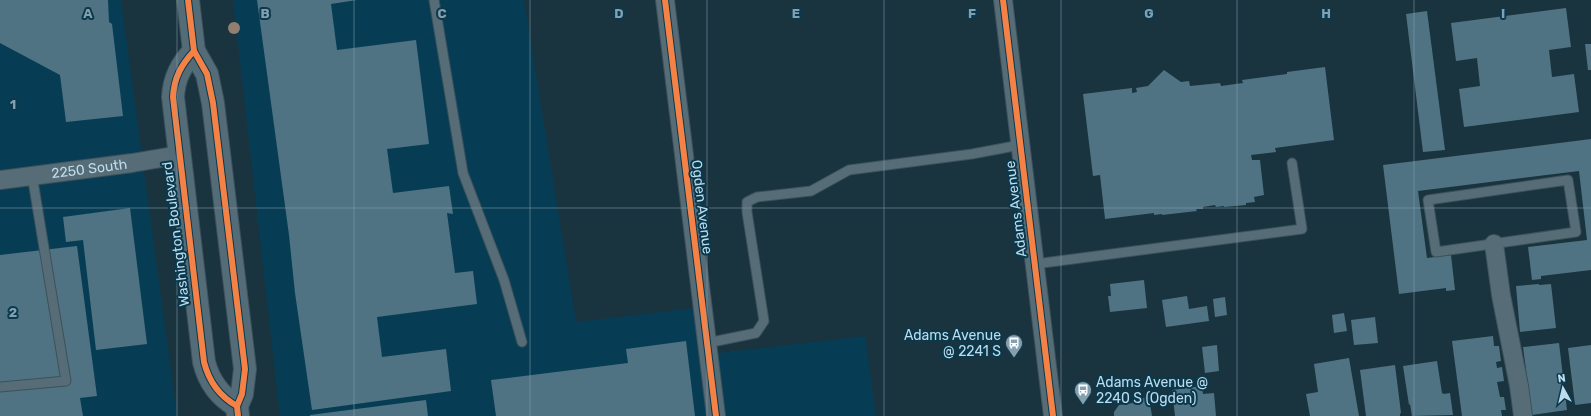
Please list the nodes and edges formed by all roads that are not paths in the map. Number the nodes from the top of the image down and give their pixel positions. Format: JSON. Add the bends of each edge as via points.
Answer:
{"nodes":[{"id":1,"x":188,"y":0,"type":"edge"},
{"id":2,"x":434,"y":0,"type":"edge"},
{"id":3,"x":665,"y":0,"type":"edge"},
{"id":4,"x":1003,"y":0,"type":"edge"},
{"id":5,"x":194,"y":51,"type":"junction"},
{"id":6,"x":1020,"y":145,"type":"junction"},
{"id":7,"x":179,"y":155,"type":"junction"},
{"id":8,"x":1292,"y":163,"type":"dead end"},
{"id":9,"x":32,"y":175,"type":"junction"},
{"id":10,"x":0,"y":180,"type":"edge"},
{"id":11,"x":1494,"y":244,"type":"junction"},
{"id":12,"x":1035,"y":264,"type":"junction"},
{"id":13,"x":522,"y":342,"type":"dead end"},
{"id":14,"x":707,"y":343,"type":"junction"},
{"id":15,"x":0,"y":387,"type":"edge"},
{"id":16,"x":238,"y":411,"type":"edge"},
{"id":17,"x":716,"y":416,"type":"edge"},
{"id":18,"x":1054,"y":416,"type":"edge"},
{"id":19,"x":1523,"y":416,"type":"edge"}],
"edges":[{"from":1,"to":5,"type":"main road","name":"Washington Boulevard"},
{"from":2,"to":13,"type":"lane","via":[[463,174],[504,280]]},
{"from":3,"to":14,"type":"street","name":"Ogden Avenue"},
{"from":4,"to":6,"type":"street","name":"Adams Avenue"},
{"from":5,"to":7,"type":"main road","name":"Washington Boulevard","via":[[181,66],[174,86],[173,103]]},
{"from":5,"to":16,"type":"main road","name":"Washington Boulevard","via":[[207,74],[213,103],[245,369]]},
{"from":6,"to":12,"type":"street","name":"Adams Avenue"},
{"from":6,"to":14,"type":"lane","via":[[849,170],[811,191],[757,197],[747,202],[764,321],[756,333]]},
{"from":7,"to":9,"type":"street","name":"2250 South"},
{"from":7,"to":16,"type":"main road","name":"Washington Boulevard","via":[[204,362],[214,387]]},
{"from":8,"to":12,"type":"lane","via":[[1302,229]]},
{"from":9,"to":10,"type":"street","name":"2250 South"},
{"from":9,"to":15,"type":"lane","via":[[66,381]]},
{"from":11,"to":11,"type":"lane","via":[[1576,232],[1568,180],[1428,200],[1436,252]]},
{"from":11,"to":19,"type":"street"},
{"from":12,"to":18,"type":"street","name":"Adams Avenue"},
{"from":14,"to":17,"type":"street","name":"Ogden Avenue"}]}
